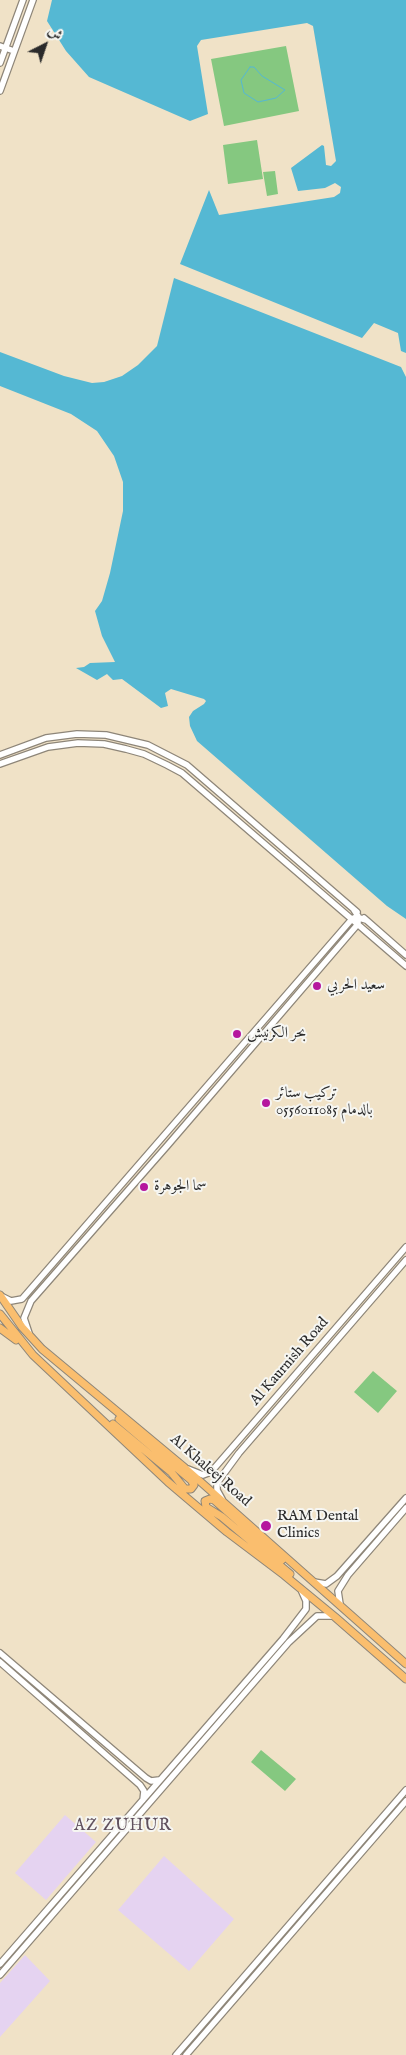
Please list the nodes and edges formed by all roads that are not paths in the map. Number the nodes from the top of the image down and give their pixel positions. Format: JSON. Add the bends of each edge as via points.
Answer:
{"nodes":[{"id":1,"x":23,"y":0,"type":"edge"},
{"id":2,"x":33,"y":0,"type":"edge"},
{"id":3,"x":3,"y":47,"type":"edge"},
{"id":4,"x":14,"y":51,"type":"junction"},
{"id":5,"x":1,"y":58,"type":"edge"},
{"id":6,"x":11,"y":59,"type":"junction"},
{"id":7,"x":0,"y":91,"type":"edge"},
{"id":8,"x":0,"y":755,"type":"edge"},
{"id":9,"x":0,"y":764,"type":"edge"},
{"id":10,"x":354,"y":910,"type":"junction"},
{"id":11,"x":355,"y":918,"type":"junction"},
{"id":12,"x":366,"y":920,"type":"junction"},
{"id":13,"x":358,"y":924,"type":"junction"},
{"id":14,"x":406,"y":955,"type":"edge"},
{"id":15,"x":406,"y":966,"type":"edge"},
{"id":16,"x":406,"y":1247,"type":"edge"},
{"id":17,"x":406,"y":1260,"type":"edge"},
{"id":18,"x":0,"y":1296,"type":"edge"},
{"id":19,"x":22,"y":1299,"type":"junction"},
{"id":20,"x":30,"y":1301,"type":"junction"},
{"id":21,"x":352,"y":1309,"type":"junction"},
{"id":22,"x":0,"y":1314,"type":"edge"},
{"id":23,"x":0,"y":1328,"type":"edge"},
{"id":24,"x":31,"y":1337,"type":"junction"},
{"id":25,"x":336,"y":1341,"type":"junction"},
{"id":26,"x":33,"y":1354,"type":"junction"},
{"id":27,"x":86,"y":1387,"type":"junction"},
{"id":28,"x":94,"y":1411,"type":"junction"},
{"id":29,"x":252,"y":1425,"type":"junction"},
{"id":30,"x":239,"y":1453,"type":"junction"},
{"id":31,"x":186,"y":1468,"type":"junction"},
{"id":32,"x":406,"y":1498,"type":"edge"},
{"id":33,"x":223,"y":1501,"type":"junction"},
{"id":34,"x":406,"y":1508,"type":"edge"},
{"id":35,"x":335,"y":1578,"type":"junction"},
{"id":36,"x":309,"y":1580,"type":"junction"},
{"id":37,"x":342,"y":1584,"type":"junction"},
{"id":38,"x":300,"y":1588,"type":"junction"},
{"id":39,"x":322,"y":1591,"type":"junction"},
{"id":40,"x":325,"y":1609,"type":"junction"},
{"id":41,"x":344,"y":1610,"type":"junction"},
{"id":42,"x":303,"y":1613,"type":"junction"},
{"id":43,"x":335,"y":1617,"type":"junction"},
{"id":44,"x":311,"y":1620,"type":"junction"},
{"id":45,"x":0,"y":1653,"type":"edge"},
{"id":46,"x":0,"y":1662,"type":"edge"},
{"id":47,"x":406,"y":1664,"type":"edge"},
{"id":48,"x":406,"y":1679,"type":"edge"},
{"id":49,"x":146,"y":1778,"type":"junction"},
{"id":50,"x":164,"y":1781,"type":"junction"},
{"id":51,"x":140,"y":1784,"type":"junction"},
{"id":52,"x":406,"y":1790,"type":"edge"},
{"id":53,"x":142,"y":1801,"type":"junction"},
{"id":54,"x":406,"y":1801,"type":"edge"},
{"id":55,"x":0,"y":1964,"type":"edge"},
{"id":56,"x":0,"y":1975,"type":"edge"},
{"id":57,"x":176,"y":2055,"type":"edge"},
{"id":58,"x":186,"y":2055,"type":"edge"}],
"edges":[{"from":1,"to":3,"type":"street"},
{"from":2,"to":4,"type":"street"},
{"from":3,"to":4,"type":"street"},
{"from":3,"to":5,"type":"street"},
{"from":4,"to":6,"type":"street"},
{"from":5,"to":6,"type":"street"},
{"from":6,"to":7,"type":"street"},
{"from":8,"to":10,"type":"street","via":[[46,738],[78,734],[106,735],[148,745],[187,765]]},
{"from":9,"to":11,"type":"street","via":[[48,747],[78,743],[104,744],[144,754],[182,773]]},
{"from":10,"to":11,"type":"street"},
{"from":10,"to":12,"type":"street"},
{"from":11,"to":12,"type":"street"},
{"from":11,"to":13,"type":"street"},
{"from":11,"to":19,"type":"street"},
{"from":12,"to":14,"type":"street"},
{"from":13,"to":15,"type":"street"},
{"from":13,"to":20,"type":"street"},
{"from":16,"to":21,"type":"street","name":"Al Kaurnish Road"},
{"from":17,"to":25,"type":"street","name":"Al Kaurnish Road"},
{"from":18,"to":19,"type":"street","via":[[11,1301]]},
{"from":18,"to":24,"type":"main road","name":"Al Khaleej Road"},
{"from":19,"to":20,"type":"street","via":[[22,1306]]},
{"from":20,"to":24,"type":"street","via":[[24,1318]]},
{"from":21,"to":25,"type":"street","via":[[355,1315]]},
{"from":21,"to":29,"type":"street","name":"Al Kaurnish Road"},
{"from":22,"to":26,"type":"main road"},
{"from":23,"to":26,"type":"main road"},
{"from":24,"to":27,"type":"main road","name":"Al Khaleej Road"},
{"from":25,"to":30,"type":"street","name":"Al Kaurnish Road"},
{"from":26,"to":28,"type":"main road"},
{"from":27,"to":28,"type":"main road","via":[[191,1480],[193,1488],[185,1489],[132,1438]]},
{"from":27,"to":31,"type":"main road","name":"Al Khaleej Road"},
{"from":28,"to":38,"type":"main road","via":[[214,1522]]},
{"from":29,"to":30,"type":"street","via":[[238,1448]]},
{"from":29,"to":31,"type":"street","name":"Al Kaurnish Road","via":[[209,1474],[201,1475]]},
{"from":30,"to":33,"type":"street","name":"Al Kaurnish Road","via":[[217,1483]]},
{"from":31,"to":33,"type":"main road","name":"Al Khaleej Road"},
{"from":32,"to":35,"type":"street"},
{"from":33,"to":36,"type":"main road","name":"Al Khaleej Road"},
{"from":34,"to":37,"type":"street"},
{"from":35,"to":36,"type":"street","via":[[324,1584]]},
{"from":35,"to":37,"type":"street","via":[[334,1586]]},
{"from":36,"to":39,"type":"main road","name":"Al Khaleej Road"},
{"from":37,"to":41,"type":"street","via":[[337,1597]]},
{"from":38,"to":40,"type":"main road"},
{"from":38,"to":42,"type":"street","via":[[306,1601]]},
{"from":39,"to":40,"type":"main road","via":[[301,1577],[214,1500],[205,1501],[206,1508],[222,1516],[310,1592]]},
{"from":39,"to":41,"type":"main road","name":"Al Khaleej Road"},
{"from":40,"to":43,"type":"main road"},
{"from":41,"to":47,"type":"main road","name":"Al Khaleej Road"},
{"from":42,"to":44,"type":"street","via":[[310,1613]]},
{"from":42,"to":50,"type":"street"},
{"from":43,"to":44,"type":"street","via":[[322,1614]]},
{"from":43,"to":48,"type":"main road"},
{"from":44,"to":50,"type":"street"},
{"from":45,"to":49,"type":"street"},
{"from":46,"to":51,"type":"street"},
{"from":49,"to":50,"type":"street","via":[[154,1782]]},
{"from":49,"to":51,"type":"street","via":[[145,1785]]},
{"from":50,"to":53,"type":"street"},
{"from":50,"to":56,"type":"street"},
{"from":51,"to":53,"type":"street","via":[[144,1790]]},
{"from":52,"to":57,"type":"street"},
{"from":53,"to":55,"type":"street"},
{"from":54,"to":58,"type":"street"}]}
